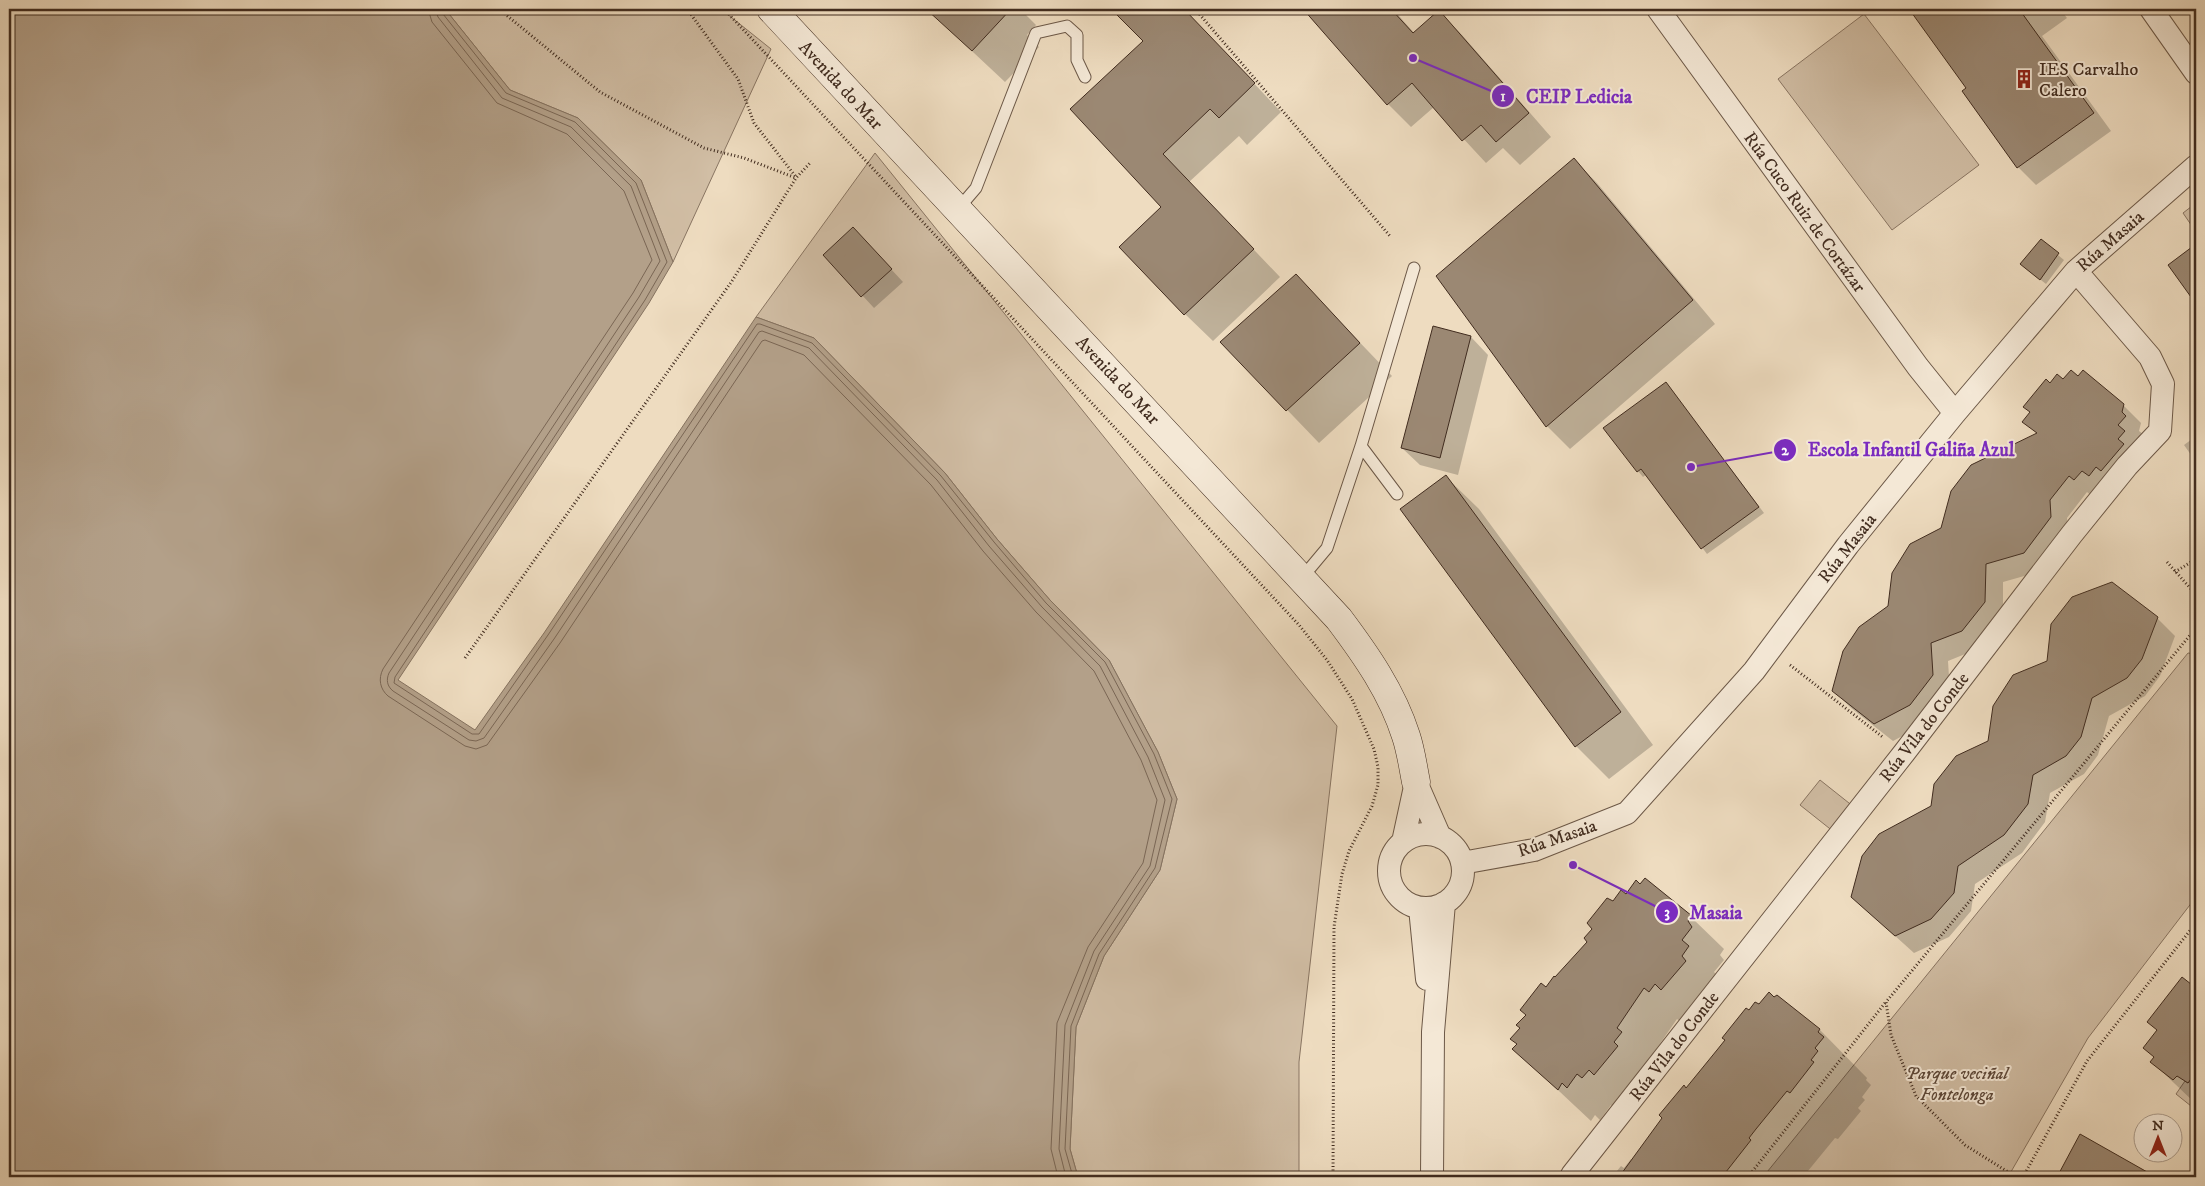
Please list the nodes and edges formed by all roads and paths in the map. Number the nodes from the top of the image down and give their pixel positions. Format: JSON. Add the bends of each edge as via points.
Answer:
{"nodes":[{"id":1,"x":499,"y":9,"type":"edge"},
{"id":2,"x":687,"y":9,"type":"edge"},
{"id":3,"x":724,"y":9,"type":"edge"},
{"id":4,"x":771,"y":9,"type":"edge"},
{"id":5,"x":1195,"y":9,"type":"edge"},
{"id":6,"x":1658,"y":9,"type":"edge"},
{"id":7,"x":2151,"y":9,"type":"edge"},
{"id":8,"x":2195,"y":71,"type":"edge"},
{"id":9,"x":1085,"y":77,"type":"dead end"},
{"id":10,"x":811,"y":162,"type":"dead end"},
{"id":11,"x":2196,"y":166,"type":"edge"},
{"id":12,"x":796,"y":178,"type":"junction"},
{"id":13,"x":958,"y":209,"type":"junction"},
{"id":14,"x":1390,"y":236,"type":"dead end"},
{"id":15,"x":1414,"y":268,"type":"dead end"},
{"id":16,"x":2076,"y":271,"type":"junction"},
{"id":17,"x":1955,"y":413,"type":"junction"},
{"id":18,"x":1361,"y":446,"type":"junction"},
{"id":19,"x":1397,"y":494,"type":"dead end"},
{"id":20,"x":2196,"y":559,"type":"edge"},
{"id":21,"x":2167,"y":562,"type":"dead end"},
{"id":22,"x":2175,"y":572,"type":"junction"},
{"id":23,"x":1301,"y":579,"type":"junction"},
{"id":24,"x":2196,"y":598,"type":"edge"},
{"id":25,"x":2196,"y":628,"type":"edge"},
{"id":26,"x":1770,"y":650,"type":"junction"},
{"id":27,"x":466,"y":658,"type":"dead end"},
{"id":28,"x":1904,"y":753,"type":"junction"},
{"id":29,"x":1416,"y":782,"type":"junction"},
{"id":30,"x":1440,"y":837,"type":"junction"},
{"id":31,"x":1403,"y":842,"type":"junction"},
{"id":32,"x":1462,"y":863,"type":"junction"},
{"id":33,"x":1444,"y":903,"type":"junction"},
{"id":34,"x":1420,"y":908,"type":"junction"},
{"id":35,"x":2196,"y":923,"type":"edge"},
{"id":36,"x":1886,"y":1002,"type":"junction"},
{"id":37,"x":1433,"y":1032,"type":"junction"},
{"id":38,"x":1572,"y":1175,"type":"dead end"},
{"id":39,"x":1333,"y":1177,"type":"edge"},
{"id":40,"x":1432,"y":1177,"type":"edge"},
{"id":41,"x":1748,"y":1177,"type":"edge"},
{"id":42,"x":2016,"y":1177,"type":"edge"},
{"id":43,"x":2023,"y":1177,"type":"edge"}],
"edges":[{"from":1,"to":12,"type":"path","via":[[600,92],[704,148],[744,158]]},
{"from":2,"to":12,"type":"path","via":[[738,79],[754,123]]},
{"from":3,"to":39,"type":"path","via":[[1299,625],[1352,699],[1374,749],[1378,786],[1372,806],[1349,851],[1337,898],[1334,927]]},
{"from":4,"to":13,"type":"street","name":"Avenida do Mar"},
{"from":5,"to":14,"type":"path"},
{"from":6,"to":17,"type":"street","name":"Rúa Cuco Ruiz de Cortázar","via":[[1918,367]]},
{"from":7,"to":8,"type":"street"},
{"from":9,"to":13,"type":"lane","via":[[1077,60],[1077,34],[1067,26],[1036,33],[976,188]]},
{"from":10,"to":12,"type":"path"},
{"from":11,"to":16,"type":"street","name":"Rúa Masaia"},
{"from":12,"to":27,"type":"path","via":[[732,281]]},
{"from":13,"to":23,"type":"street","name":"Avenida do Mar"},
{"from":15,"to":18,"type":"lane"},
{"from":16,"to":17,"type":"street","name":"Rúa Masaia"},
{"from":16,"to":28,"type":"street","name":"Rúa Vila do Conde","via":[[2150,356],[2164,384],[2160,431],[2072,534]]},
{"from":17,"to":26,"type":"street","name":"Rúa Masaia","via":[[1848,545]]},
{"from":18,"to":19,"type":"lane"},
{"from":18,"to":23,"type":"lane","via":[[1327,548]]},
{"from":20,"to":22,"type":"path"},
{"from":21,"to":22,"type":"path"},
{"from":22,"to":24,"type":"path"},
{"from":23,"to":29,"type":"street","name":"Avenida do Mar","via":[[1338,619],[1386,687],[1406,737]]},
{"from":25,"to":36,"type":"path"},
{"from":26,"to":28,"type":"path"},
{"from":26,"to":32,"type":"street","name":"Rúa Masaia","via":[[1628,813],[1534,850]]},
{"from":28,"to":38,"type":"street","name":"Rúa Vila do Conde"},
{"from":29,"to":30,"type":"street","name":"Avenida do Mar"},
{"from":29,"to":31,"type":"street","name":"Avenida do Mar"},
{"from":30,"to":31,"type":"street","via":[[1421,834]]},
{"from":30,"to":32,"type":"street","via":[[1450,843]]},
{"from":31,"to":34,"type":"street","via":[[1390,862],[1392,886],[1408,904]]},
{"from":32,"to":33,"type":"street","via":[[1459,886]]},
{"from":33,"to":34,"type":"street"},
{"from":33,"to":37,"type":"street"},
{"from":34,"to":37,"type":"street"},
{"from":35,"to":43,"type":"path","via":[[2087,1061]]},
{"from":36,"to":41,"type":"path"},
{"from":36,"to":42,"type":"path","via":[[1891,1034],[1916,1096],[1964,1145]]},
{"from":37,"to":40,"type":"street"}]}
